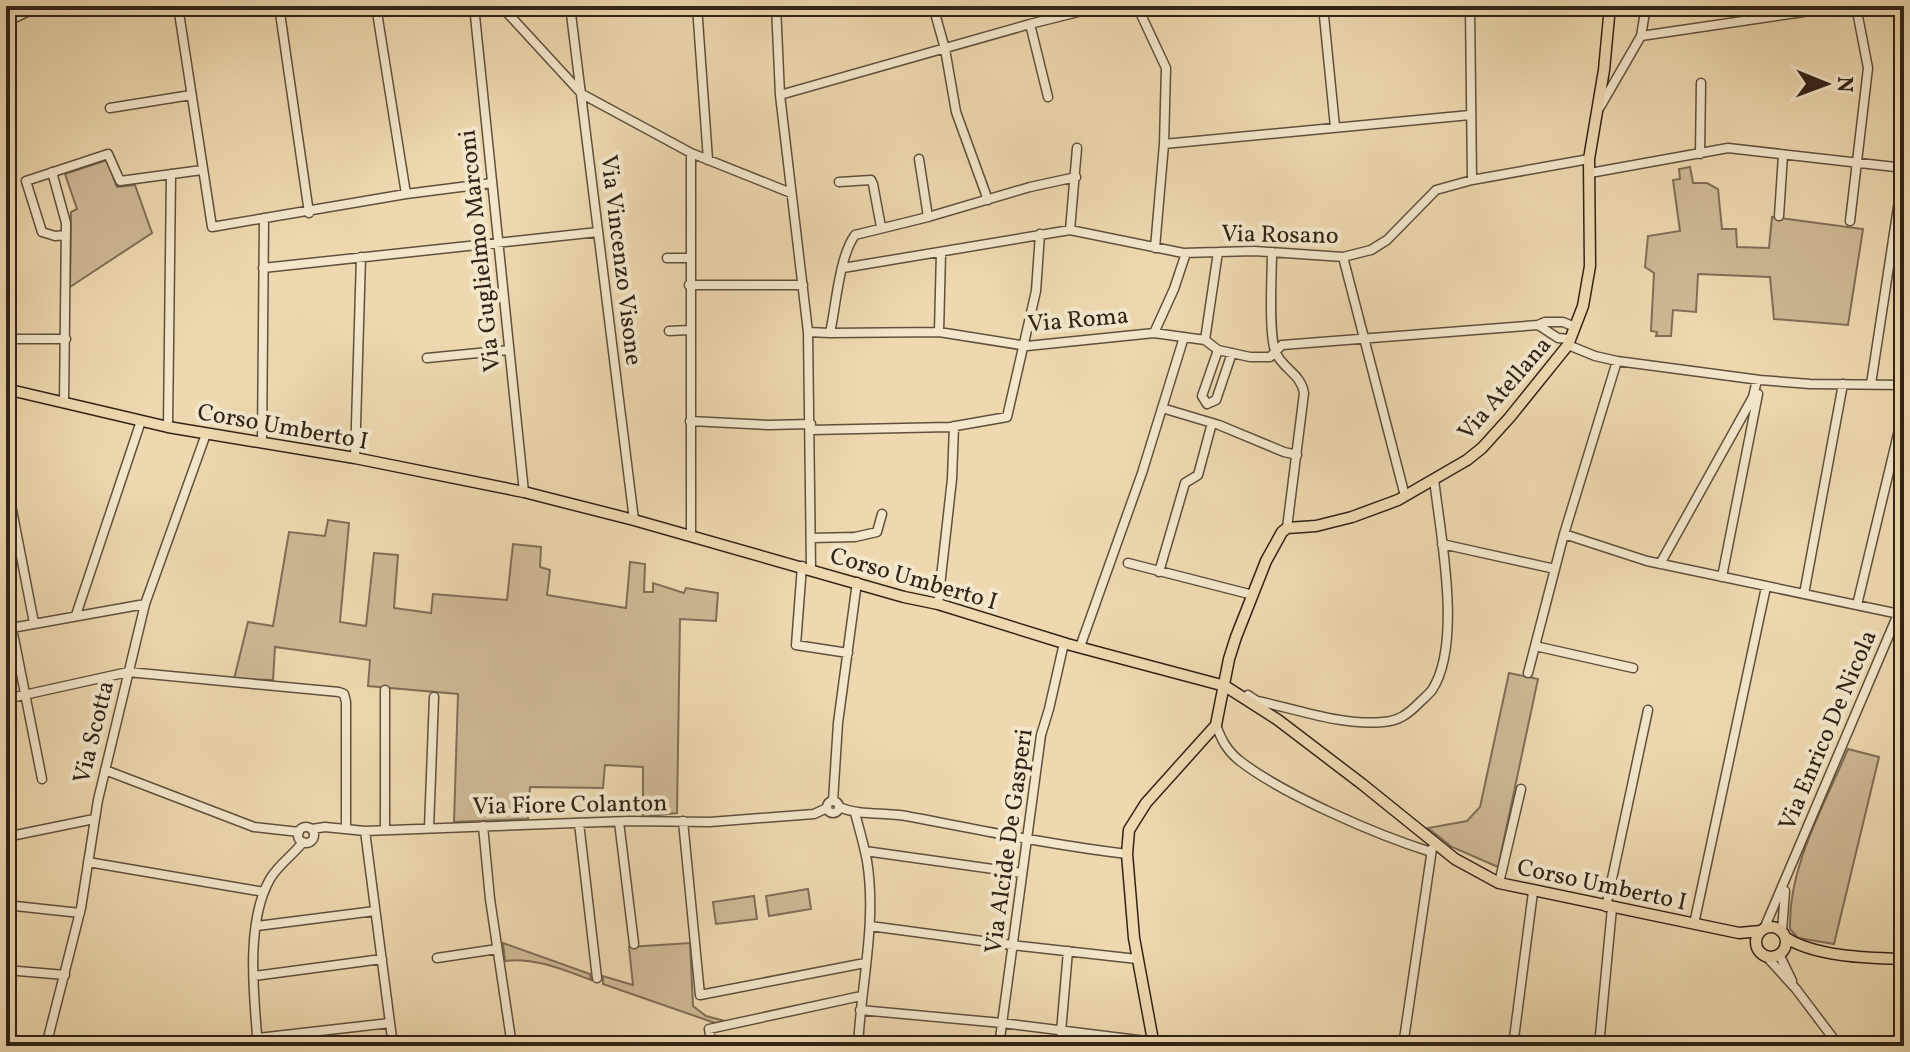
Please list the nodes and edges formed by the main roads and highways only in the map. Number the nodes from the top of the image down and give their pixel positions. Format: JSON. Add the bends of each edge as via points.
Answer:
{"nodes":[{"id":1,"x":1610,"y":6,"type":"edge"},
{"id":2,"x":6,"y":392,"type":"edge"},
{"id":3,"x":1225,"y":686,"type":"junction"},
{"id":4,"x":1762,"y":930,"type":"junction"},
{"id":5,"x":1739,"y":933,"type":"junction"},
{"id":6,"x":1784,"y":934,"type":"junction"},
{"id":7,"x":1805,"y":947,"type":"junction"},
{"id":8,"x":1762,"y":952,"type":"junction"},
{"id":9,"x":1782,"y":952,"type":"junction"},
{"id":10,"x":1904,"y":959,"type":"edge"},
{"id":11,"x":1154,"y":1044,"type":"edge"}],
"edges":[{"from":1,"to":3,"type":"main road","name":"Via Atellana","via":[[1589,159],[1590,266],[1569,342],[1482,448],[1405,496],[1352,517],[1282,532],[1229,659]]},
{"from":2,"to":3,"type":"main road","name":"Corso Umberto I","via":[[524,492]]},
{"from":3,"to":5,"type":"main road","name":"Corso Umberto I","via":[[1278,720],[1432,847],[1499,883]]},
{"from":3,"to":11,"type":"main road","via":[[1216,725],[1135,816],[1129,830],[1137,959]]},
{"from":4,"to":5,"type":"main road","name":"Corso Umberto I"},
{"from":4,"to":6,"type":"main road","via":[[1774,927]]},
{"from":4,"to":8,"type":"main road","via":[[1757,939]]},
{"from":5,"to":8,"type":"main road","name":"Corso Umberto I"},
{"from":6,"to":7,"type":"main road"},
{"from":6,"to":9,"type":"main road"},
{"from":7,"to":9,"type":"main road"},
{"from":7,"to":10,"type":"main road"},
{"from":8,"to":9,"type":"main road"}]}
